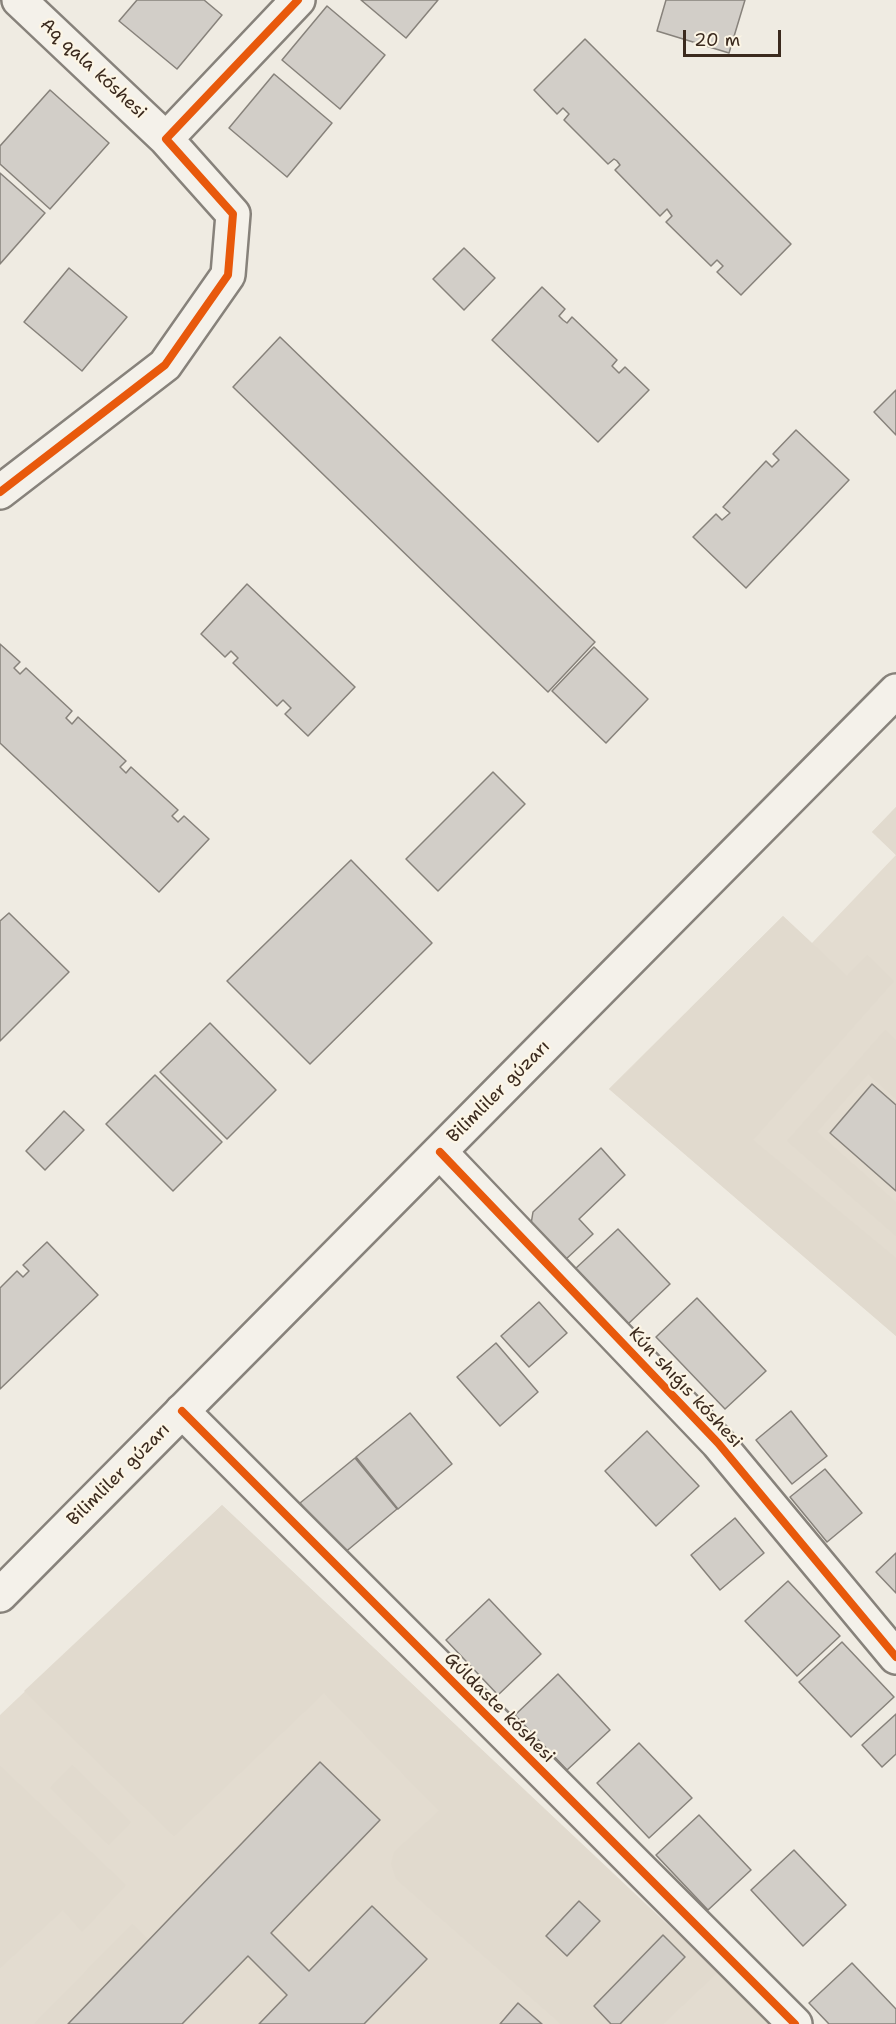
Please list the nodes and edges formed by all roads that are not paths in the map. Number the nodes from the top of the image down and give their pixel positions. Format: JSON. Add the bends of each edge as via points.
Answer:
{"nodes":[{"id":1,"x":20,"y":0,"type":"edge"},
{"id":2,"x":297,"y":0,"type":"edge"},
{"id":3,"x":166,"y":139,"type":"junction"},
{"id":4,"x":2,"y":486,"type":"edge"},
{"id":5,"x":896,"y":691,"type":"edge"},
{"id":6,"x":440,"y":1152,"type":"junction"},
{"id":7,"x":182,"y":1411,"type":"junction"},
{"id":8,"x":0,"y":1595,"type":"edge"},
{"id":9,"x":896,"y":1657,"type":"edge"},
{"id":10,"x":795,"y":2024,"type":"edge"}],
"edges":[{"from":1,"to":3,"type":"street","name":"Aq qala kóshesi"},
{"from":2,"to":3,"type":"street"},
{"from":3,"to":4,"type":"street","name":"Aq qala kóshesi","via":[[233,214],[228,275],[165,365]]},
{"from":5,"to":6,"type":"street","name":"Bilimliler gúzarı"},
{"from":6,"to":7,"type":"street","name":"Bilimliler gúzarı"},
{"from":6,"to":9,"type":"street","name":"Kún shıǵıs kóshesi","via":[[718,1443]]},
{"from":7,"to":8,"type":"street","name":"Bilimliler gúzarı"},
{"from":7,"to":10,"type":"street","name":"Gúldaste kóshesi"}]}
